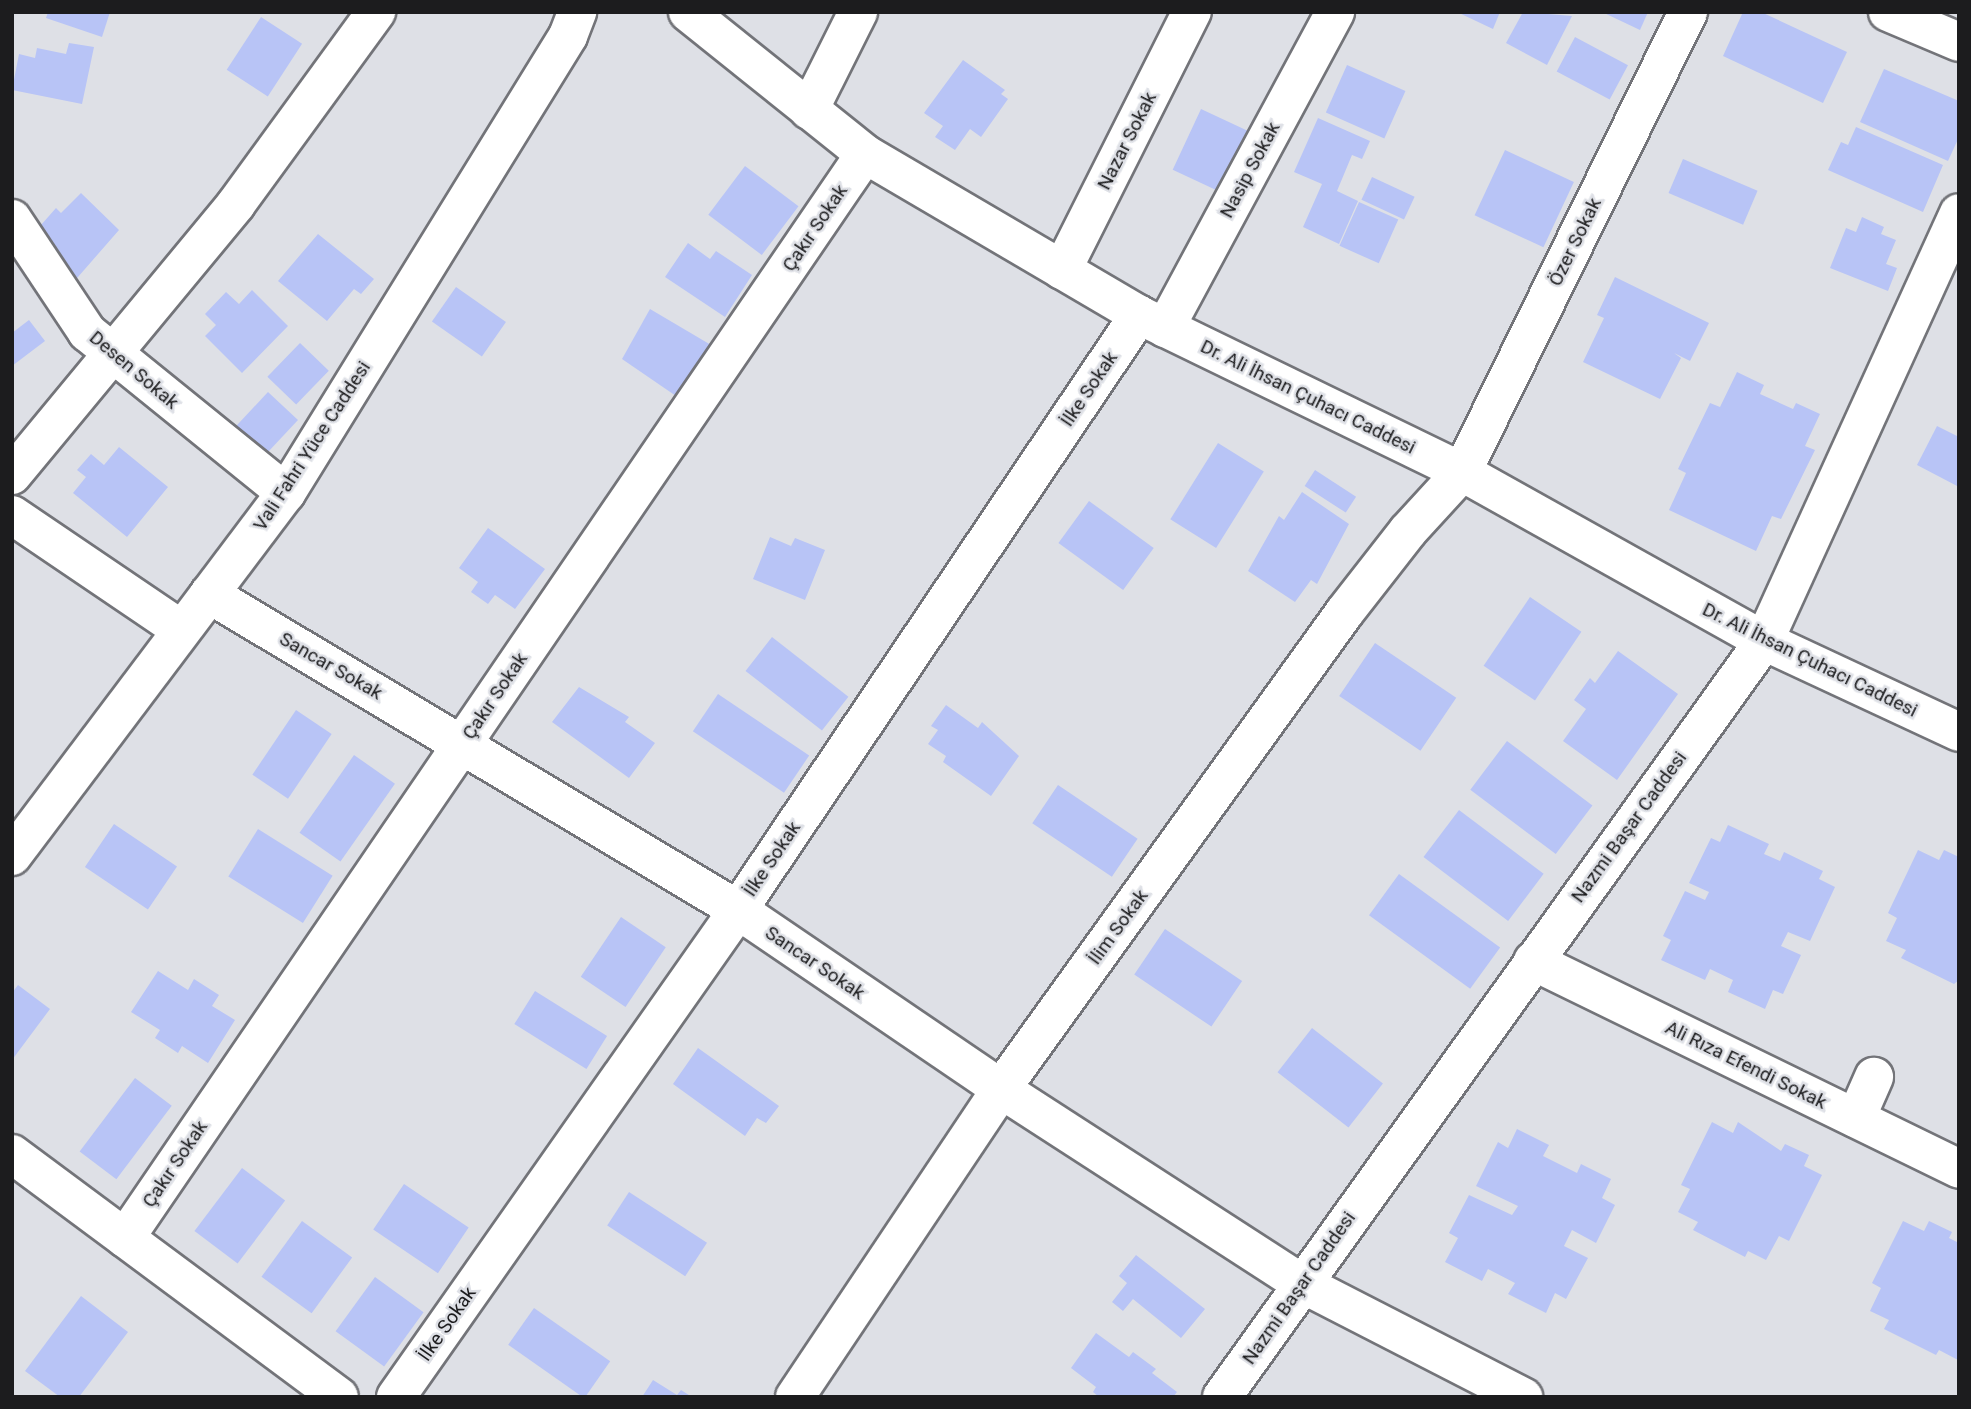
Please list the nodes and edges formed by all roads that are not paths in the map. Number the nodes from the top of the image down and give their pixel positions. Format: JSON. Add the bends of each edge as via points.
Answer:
{"nodes":[{"id":1,"x":376,"y":12,"type":"edge"},
{"id":2,"x":577,"y":12,"type":"edge"},
{"id":3,"x":688,"y":12,"type":"edge"},
{"id":4,"x":858,"y":12,"type":"edge"},
{"id":5,"x":1192,"y":12,"type":"edge"},
{"id":6,"x":1335,"y":12,"type":"edge"},
{"id":7,"x":1688,"y":12,"type":"edge"},
{"id":8,"x":1888,"y":12,"type":"edge"},
{"id":9,"x":1959,"y":42,"type":"edge"},
{"id":10,"x":809,"y":110,"type":"junction"},
{"id":11,"x":865,"y":154,"type":"junction"},
{"id":12,"x":1959,"y":213,"type":"edge"},
{"id":13,"x":12,"y":219,"type":"edge"},
{"id":14,"x":1062,"y":270,"type":"junction"},
{"id":15,"x":1152,"y":322,"type":"junction"},
{"id":16,"x":110,"y":353,"type":"junction"},
{"id":17,"x":1462,"y":472,"type":"junction"},
{"id":18,"x":12,"y":475,"type":"edge"},
{"id":19,"x":286,"y":493,"type":"junction"},
{"id":20,"x":12,"y":515,"type":"edge"},
{"id":21,"x":209,"y":594,"type":"junction"},
{"id":22,"x":182,"y":630,"type":"junction"},
{"id":23,"x":1763,"y":641,"type":"junction"},
{"id":24,"x":1959,"y":732,"type":"edge"},
{"id":25,"x":462,"y":743,"type":"junction"},
{"id":26,"x":12,"y":856,"type":"edge"},
{"id":27,"x":738,"y":910,"type":"junction"},
{"id":28,"x":1533,"y":961,"type":"junction"},
{"id":29,"x":1874,"y":1076,"type":"dead end"},
{"id":30,"x":1001,"y":1089,"type":"junction"},
{"id":31,"x":1856,"y":1118,"type":"junction"},
{"id":32,"x":12,"y":1154,"type":"edge"},
{"id":33,"x":1959,"y":1169,"type":"edge"},
{"id":34,"x":125,"y":1238,"type":"junction"},
{"id":35,"x":1301,"y":1283,"type":"junction"},
{"id":36,"x":1461,"y":1383,"type":"edge"},
{"id":37,"x":339,"y":1397,"type":"edge"},
{"id":38,"x":396,"y":1397,"type":"edge"},
{"id":39,"x":795,"y":1397,"type":"edge"},
{"id":40,"x":1222,"y":1397,"type":"edge"},
{"id":41,"x":1523,"y":1397,"type":"edge"}],
"edges":[{"from":1,"to":16,"type":"street","via":[[236,204]]},
{"from":2,"to":19,"type":"street","name":"Vali Fahri Yüce Caddesi","via":[[568,36]]},
{"from":3,"to":10,"type":"street","name":"Dr. Ali İhsan Çuhacı Caddesi"},
{"from":4,"to":10,"type":"street"},
{"from":5,"to":14,"type":"street","name":"Nazar Sokak"},
{"from":6,"to":15,"type":"street","name":"Nasip Sokak"},
{"from":7,"to":17,"type":"street","name":"Özer Sokak"},
{"from":8,"to":9,"type":"street"},
{"from":10,"to":11,"type":"street","name":"Dr. Ali İhsan Çuhacı Caddesi"},
{"from":11,"to":14,"type":"street","name":"Dr. Ali İhsan Çuhacı Caddesi"},
{"from":11,"to":25,"type":"street","name":"Çakır Sokak"},
{"from":12,"to":23,"type":"street","name":"Nazmi Başar Caddesi"},
{"from":13,"to":16,"type":"street","name":"Desen Sokak","via":[[65,304]]},
{"from":14,"to":15,"type":"street","name":"Dr. Ali İhsan Çuhacı Caddesi"},
{"from":15,"to":17,"type":"street","name":"Dr. Ali İhsan Çuhacı Caddesi"},
{"from":15,"to":27,"type":"street","name":"İlke Sokak"},
{"from":16,"to":18,"type":"street"},
{"from":16,"to":19,"type":"street","name":"Desen Sokak"},
{"from":17,"to":23,"type":"street","name":"Dr. Ali İhsan Çuhacı Caddesi"},
{"from":17,"to":30,"type":"street","name":"İlim Sokak","via":[[1408,531],[1344,613]]},
{"from":19,"to":21,"type":"street","name":"Vali Fahri Yüce Caddesi"},
{"from":20,"to":22,"type":"street"},
{"from":21,"to":22,"type":"street","name":"Vali Fahri Yüce Caddesi"},
{"from":21,"to":25,"type":"street","name":"Sancar Sokak"},
{"from":22,"to":26,"type":"street","name":"Vali Fahri Yüce Caddesi"},
{"from":23,"to":24,"type":"street","name":"Dr. Ali İhsan Çuhacı Caddesi"},
{"from":23,"to":28,"type":"street","name":"Nazmi Başar Caddesi"},
{"from":25,"to":27,"type":"street","name":"Sancar Sokak"},
{"from":25,"to":34,"type":"street","name":"Çakır Sokak"},
{"from":27,"to":30,"type":"street","name":"Sancar Sokak"},
{"from":27,"to":38,"type":"street","name":"İlke Sokak"},
{"from":28,"to":31,"type":"street","name":"Ali Rıza Efendi Sokak"},
{"from":28,"to":35,"type":"street","name":"Nazmi Başar Caddesi"},
{"from":29,"to":31,"type":"street"},
{"from":30,"to":35,"type":"street","name":"Sancar Sokak"},
{"from":30,"to":39,"type":"street","name":"İlim Sokak"},
{"from":31,"to":33,"type":"street","name":"Ali Rıza Efendi Sokak"},
{"from":32,"to":34,"type":"street"},
{"from":34,"to":37,"type":"street"},
{"from":35,"to":36,"type":"street","name":"Sancar Sokak"},
{"from":35,"to":40,"type":"street","name":"Nazmi Başar Caddesi"},
{"from":36,"to":41,"type":"street","name":"Sancar Sokak"}]}
